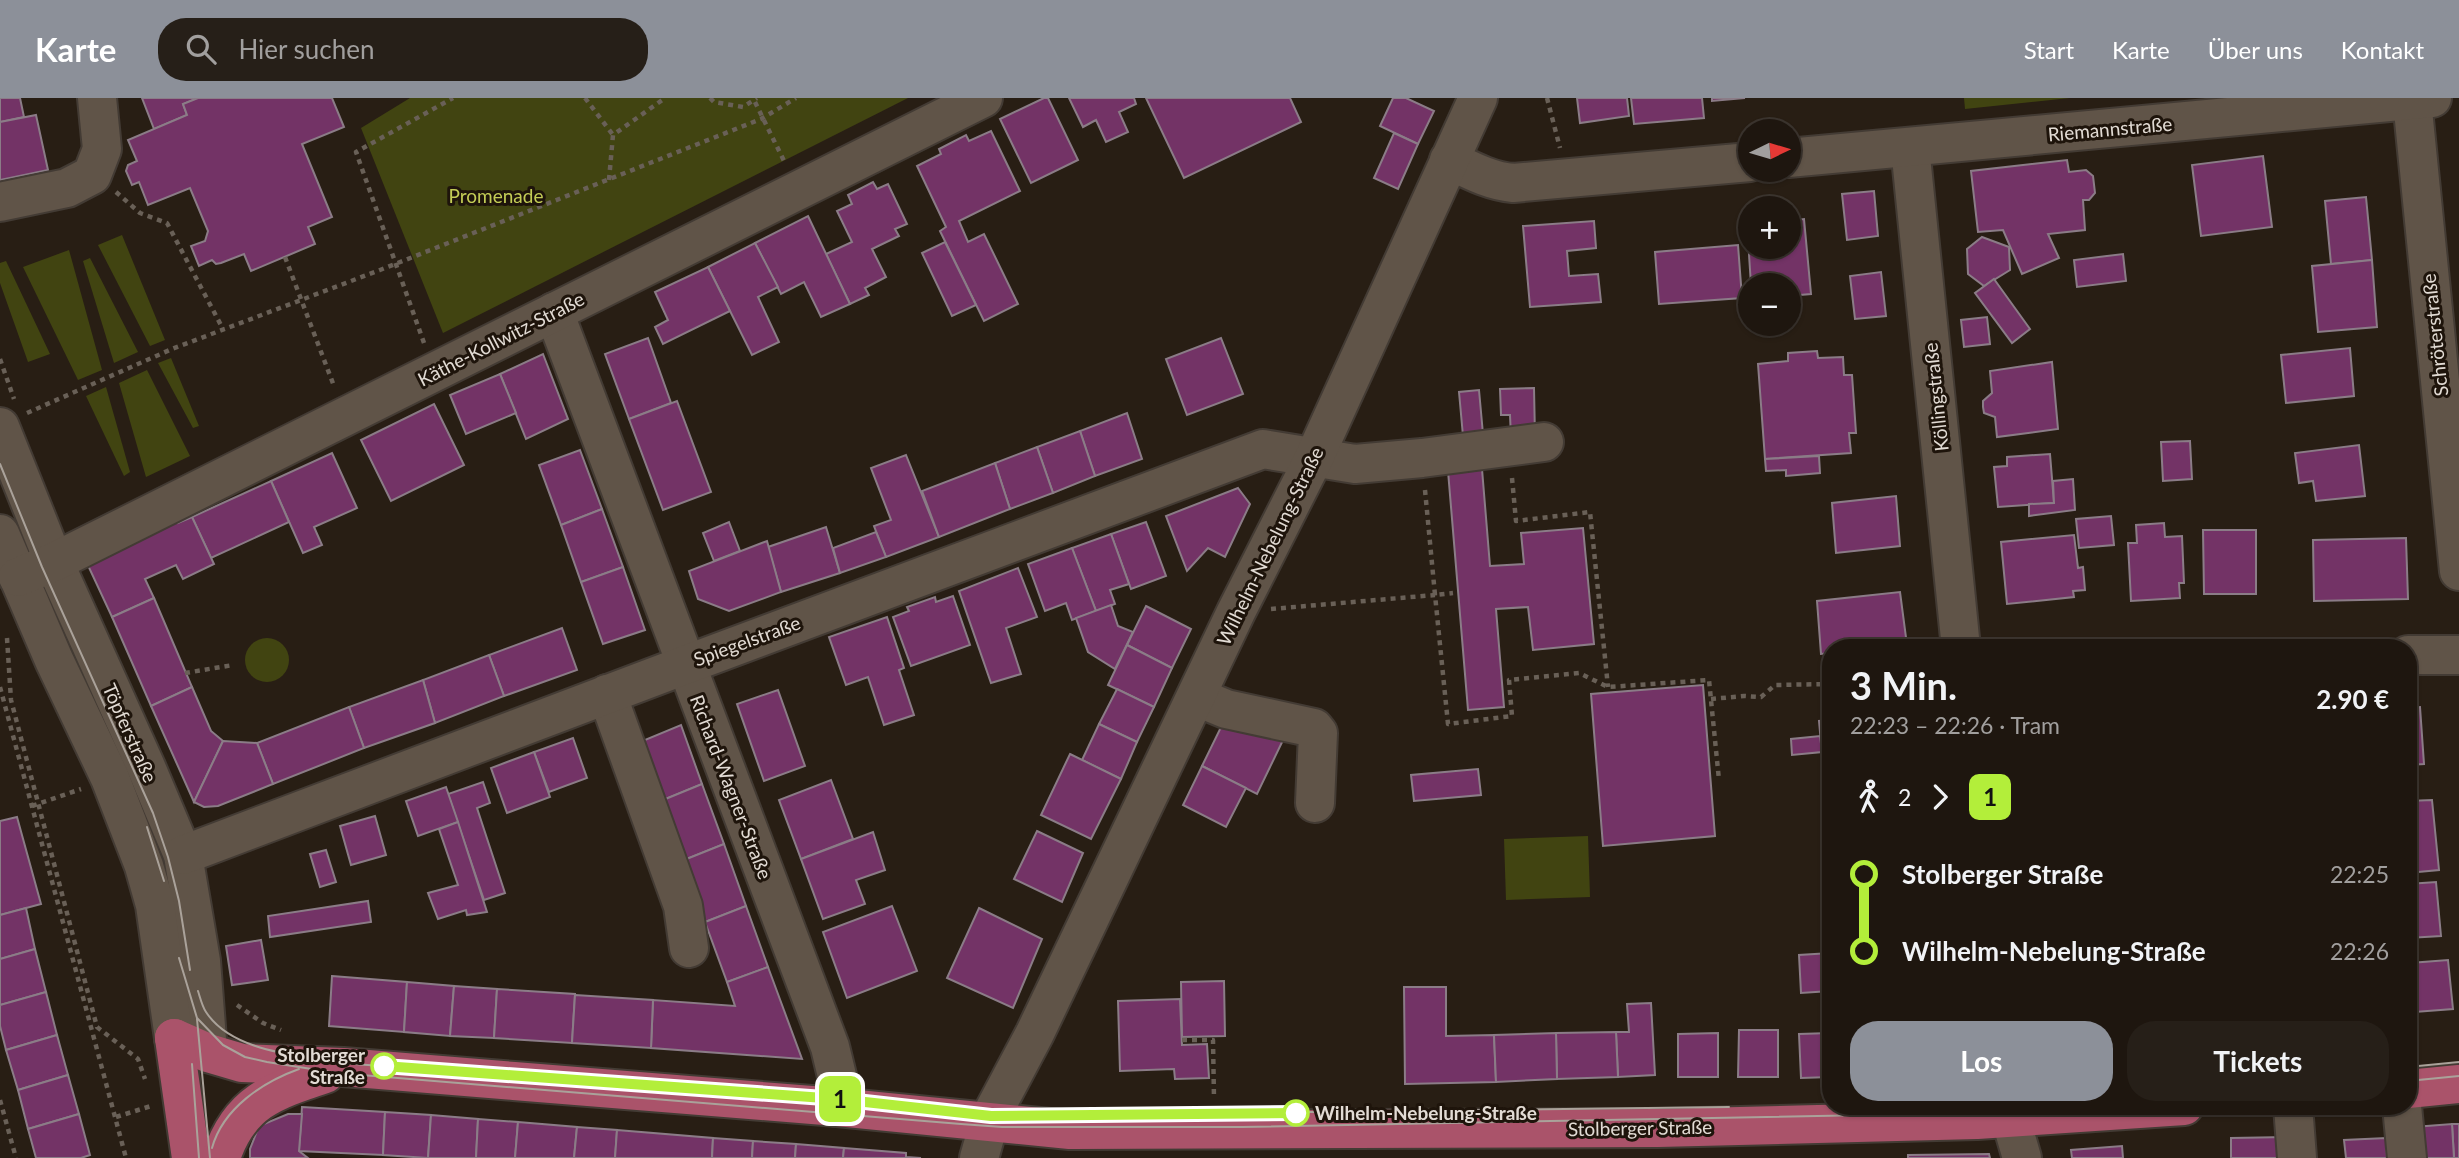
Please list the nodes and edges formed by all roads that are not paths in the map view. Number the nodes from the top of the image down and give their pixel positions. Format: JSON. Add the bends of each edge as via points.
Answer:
{"nodes":[{"id":1,"x":983,"y":98,"type":"edge"},
{"id":2,"x":1478,"y":98,"type":"edge"},
{"id":3,"x":2422,"y":99,"type":"edge"},
{"id":4,"x":105,"y":108,"type":"edge"},
{"id":5,"x":2137,"y":112,"type":"edge"},
{"id":6,"x":1910,"y":147,"type":"junction"},
{"id":7,"x":1801,"y":157,"type":"edge"},
{"id":8,"x":1449,"y":160,"type":"junction"},
{"id":9,"x":1738,"y":163,"type":"edge"},
{"id":10,"x":0,"y":202,"type":"edge"},
{"id":11,"x":554,"y":312,"type":"junction"},
{"id":12,"x":10,"y":422,"type":"edge"},
{"id":13,"x":1527,"y":444,"type":"road end"},
{"id":14,"x":1314,"y":458,"type":"junction"},
{"id":15,"x":0,"y":534,"type":"edge"},
{"id":16,"x":54,"y":562,"type":"junction"},
{"id":17,"x":2459,"y":571,"type":"edge"},
{"id":18,"x":18,"y":577,"type":"junction"},
{"id":19,"x":1960,"y":639,"type":"edge"},
{"id":20,"x":2417,"y":655,"type":"edge"},
{"id":21,"x":2459,"y":655,"type":"edge"},
{"id":22,"x":685,"y":665,"type":"junction"},
{"id":23,"x":607,"y":694,"type":"junction"},
{"id":24,"x":1197,"y":698,"type":"junction"},
{"id":25,"x":1315,"y":803,"type":"dead end"},
{"id":26,"x":183,"y":855,"type":"junction"},
{"id":27,"x":689,"y":947,"type":"dead end"},
{"id":28,"x":174,"y":1038,"type":"junction"},
{"id":29,"x":208,"y":1053,"type":"junction"},
{"id":30,"x":343,"y":1067,"type":"junction"},
{"id":31,"x":2459,"y":1084,"type":"edge"},
{"id":32,"x":2417,"y":1087,"type":"edge"},
{"id":33,"x":837,"y":1107,"type":"junction"},
{"id":34,"x":1942,"y":1115,"type":"edge"},
{"id":35,"x":2009,"y":1115,"type":"edge"},
{"id":36,"x":2294,"y":1115,"type":"edge"},
{"id":37,"x":2403,"y":1115,"type":"edge"},
{"id":38,"x":984,"y":1140,"type":"edge"},
{"id":39,"x":191,"y":1158,"type":"edge"},
{"id":40,"x":210,"y":1158,"type":"edge"},
{"id":41,"x":221,"y":1158,"type":"edge"},
{"id":42,"x":2022,"y":1158,"type":"edge"},
{"id":43,"x":2297,"y":1158,"type":"edge"},
{"id":44,"x":2407,"y":1158,"type":"edge"}],
"edges":[{"from":1,"to":11,"type":"street","name":"Käthe-Kollwitz-Straße"},
{"from":2,"to":8,"type":"street","name":"Wilhelm-Nebelung-Straße"},
{"from":3,"to":5,"type":"street","name":"Riemannstraße"},
{"from":3,"to":17,"type":"street","name":"Schröterstraße"},
{"from":4,"to":10,"type":"street","via":[[102,149],[92,175],[67,188]]},
{"from":5,"to":6,"type":"street","name":"Riemannstraße"},
{"from":6,"to":7,"type":"street","name":"Riemannstraße"},
{"from":6,"to":19,"type":"street","name":"Köllingstraße"},
{"from":8,"to":9,"type":"street","via":[[1499,182]]},
{"from":8,"to":14,"type":"street","name":"Wilhelm-Nebelung-Straße"},
{"from":11,"to":16,"type":"street","name":"Käthe-Kollwitz-Straße"},
{"from":11,"to":22,"type":"street","name":"Richard-Wagner-Straße"},
{"from":12,"to":16,"type":"street","name":"Töpferstraße"},
{"from":13,"to":14,"type":"street","name":"Spiegelstraße","via":[[1355,464]]},
{"from":14,"to":22,"type":"street","name":"Spiegelstraße","via":[[1263,449]]},
{"from":14,"to":24,"type":"street","name":"Wilhelm-Nebelung-Straße"},
{"from":15,"to":18,"type":"street","name":"Töpferstraße"},
{"from":16,"to":18,"type":"street","name":"Käthe-Kollwitz-Straße"},
{"from":16,"to":26,"type":"street","name":"Töpferstraße"},
{"from":18,"to":28,"type":"street","name":"Töpferstraße","via":[[110,778],[144,866],[155,905]]},
{"from":20,"to":21,"type":"street"},
{"from":22,"to":23,"type":"street","name":"Spiegelstraße"},
{"from":22,"to":33,"type":"street","name":"Richard-Wagner-Straße","via":[[830,1047],[837,1076]]},
{"from":23,"to":26,"type":"street","name":"Spiegelstraße"},
{"from":23,"to":27,"type":"street","via":[[683,906]]},
{"from":24,"to":25,"type":"street","via":[[1314,728],[1318,733]]},
{"from":24,"to":38,"type":"street","name":"Wilhelm-Nebelung-Straße"},
{"from":26,"to":29,"type":"street","name":"Töpferstraße","via":[[201,961]]},
{"from":28,"to":29,"type":"main road","name":"Stolberger Straße"},
{"from":28,"to":39,"type":"main road"},
{"from":29,"to":30,"type":"main road","name":"Stolberger Straße","via":[[242,1063]]},
{"from":29,"to":40,"type":"main road"},
{"from":30,"to":33,"type":"main road","name":"Stolberger Straße"},
{"from":30,"to":41,"type":"main road","name":"Stolberger Straße","via":[[281,1088],[247,1110],[227,1139]]},
{"from":31,"to":32,"type":"main road"},
{"from":33,"to":38,"type":"main road","name":"Stolberger Straße"},
{"from":34,"to":38,"type":"main road","name":"Stolberger Straße","via":[[1658,1128],[1070,1130]]},
{"from":35,"to":42,"type":"street"},
{"from":36,"to":43,"type":"street"},
{"from":37,"to":44,"type":"street"}]}
